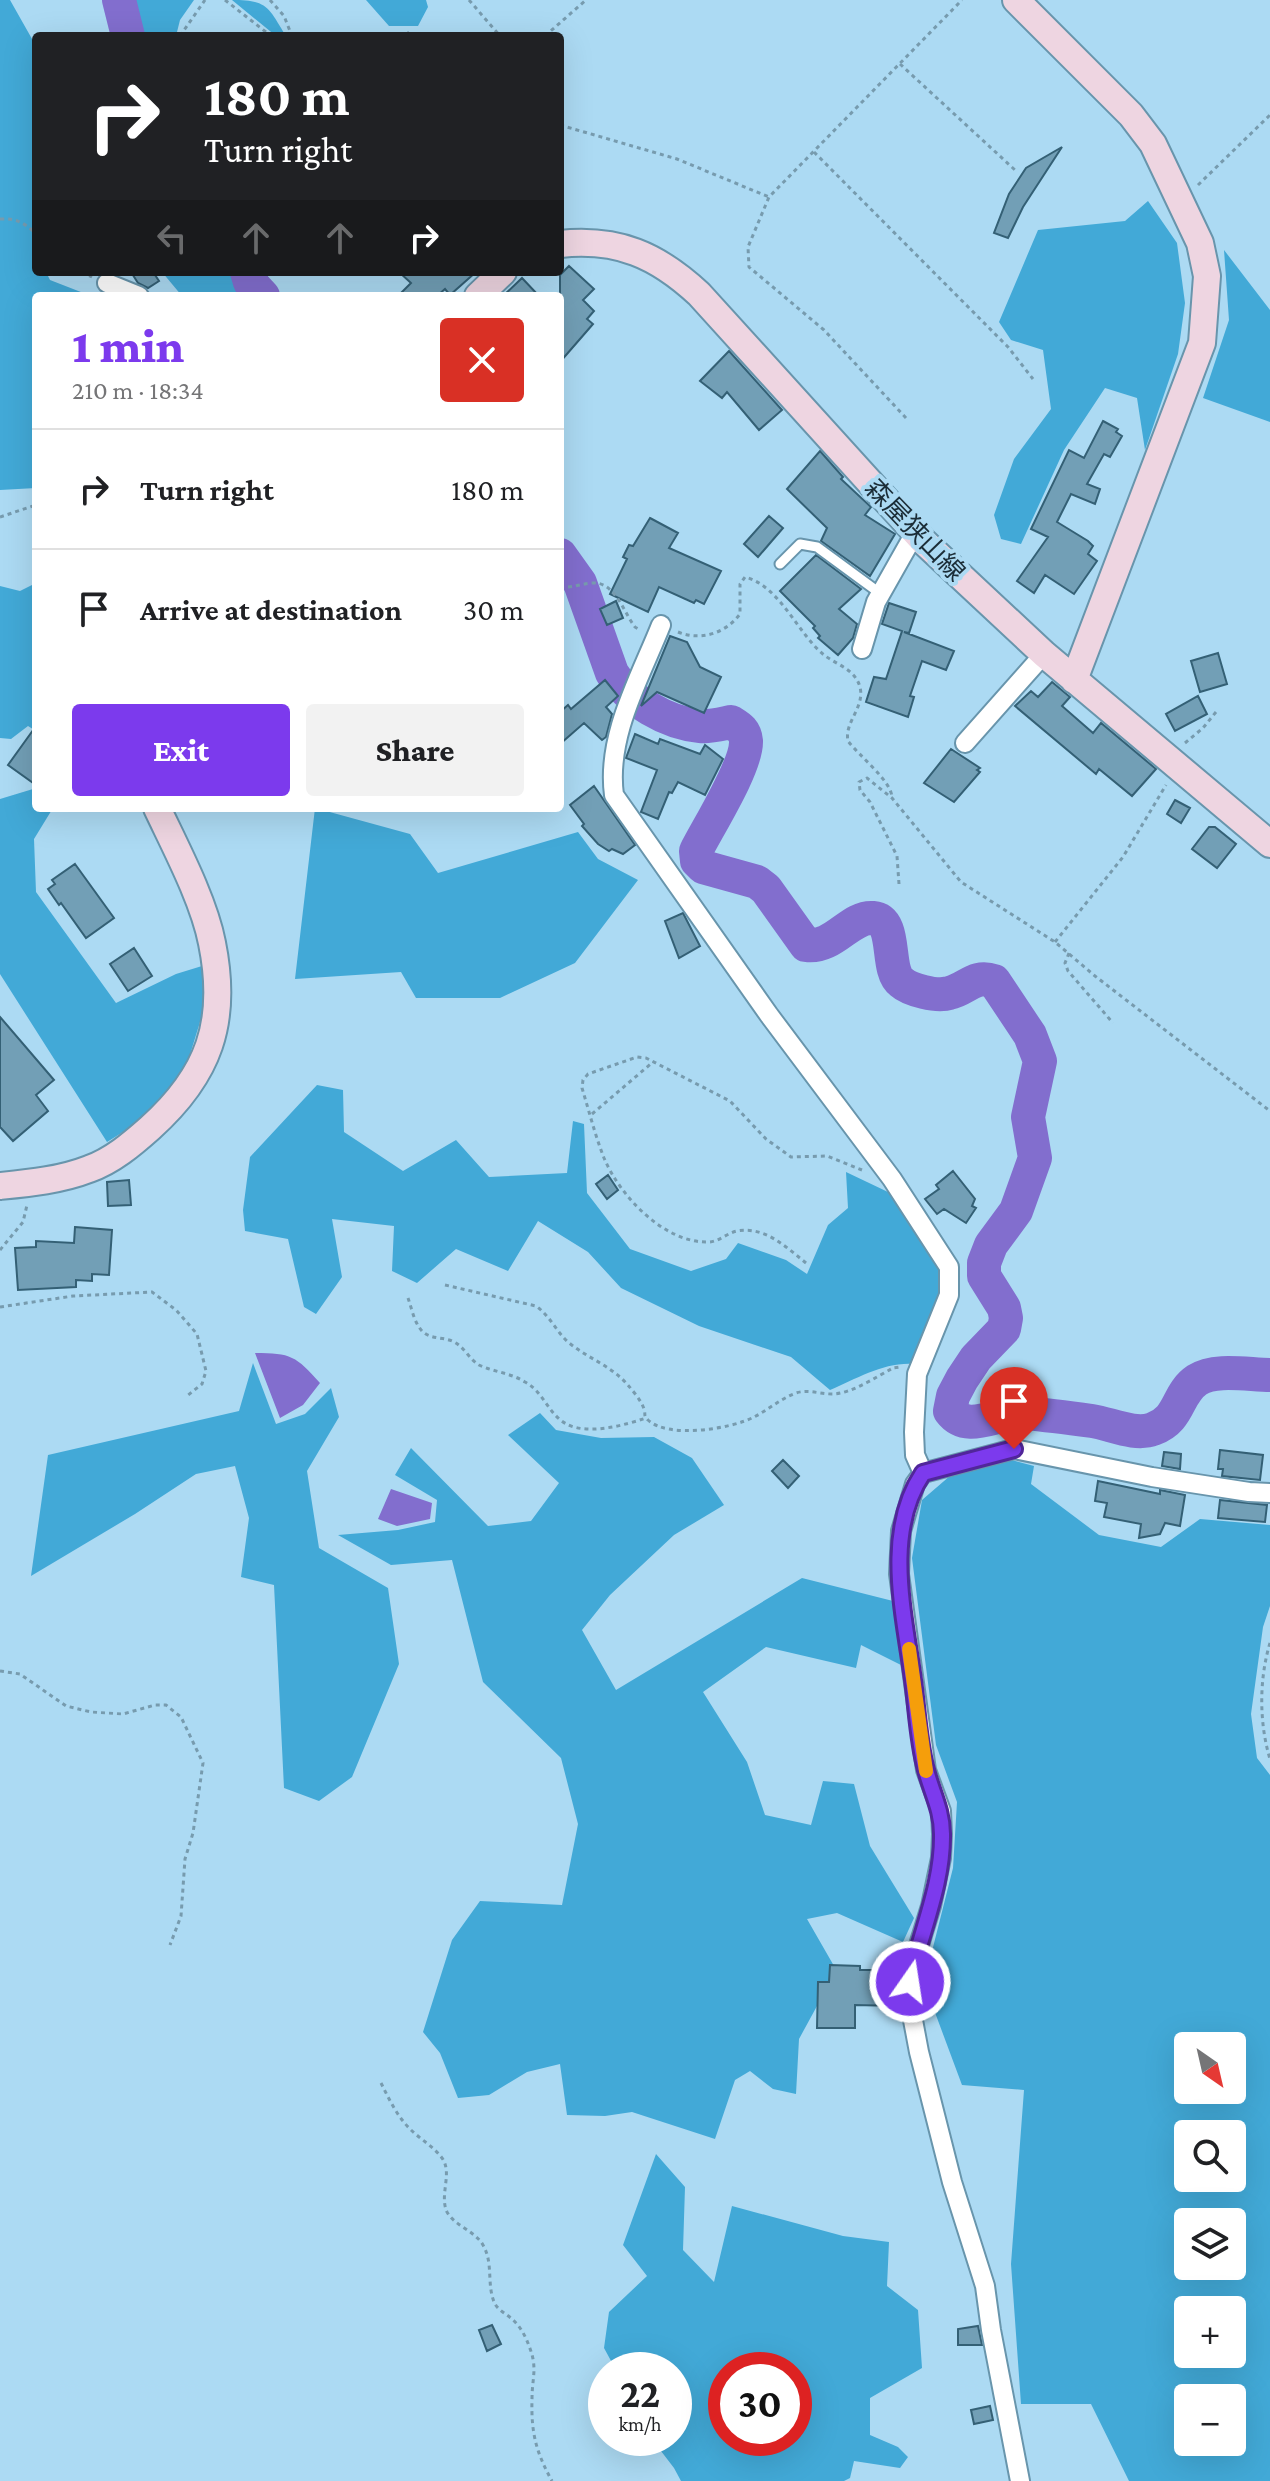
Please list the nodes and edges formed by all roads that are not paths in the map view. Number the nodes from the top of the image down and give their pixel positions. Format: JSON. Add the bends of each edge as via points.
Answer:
{"nodes":[{"id":1,"x":1016,"y":0,"type":"edge"},
{"id":2,"x":564,"y":244,"type":"edge"},
{"id":3,"x":107,"y":283,"type":"dead end"},
{"id":4,"x":129,"y":292,"type":"edge"},
{"id":5,"x":915,"y":533,"type":"junction"},
{"id":6,"x":780,"y":564,"type":"dead end"},
{"id":7,"x":881,"y":594,"type":"junction"},
{"id":8,"x":658,"y":631,"type":"road end"},
{"id":9,"x":862,"y":649,"type":"dead end"},
{"id":10,"x":1044,"y":654,"type":"junction"},
{"id":11,"x":1074,"y":680,"type":"junction"},
{"id":12,"x":965,"y":743,"type":"dead end"},
{"id":13,"x":159,"y":812,"type":"edge"},
{"id":14,"x":1270,"y":844,"type":"edge"},
{"id":15,"x":8,"y":1186,"type":"edge"},
{"id":16,"x":923,"y":1473,"type":"junction"},
{"id":17,"x":1270,"y":1493,"type":"edge"},
{"id":18,"x":1020,"y":2481,"type":"edge"}],
"edges":[{"from":1,"to":11,"type":"main road","via":[[1131,115],[1153,144],[1200,243],[1207,276],[1202,343]]},
{"from":2,"to":5,"type":"main road","name":"森屋狭山線","via":[[614,245],[679,275]]},
{"from":3,"to":4,"type":"street"},
{"from":5,"to":7,"type":"street"},
{"from":5,"to":10,"type":"main road","name":"森屋狭山線"},
{"from":6,"to":7,"type":"lane","via":[[800,544],[817,547]]},
{"from":7,"to":9,"type":"street"},
{"from":8,"to":16,"type":"street","via":[[614,750],[614,795],[892,1179],[949,1267],[949,1295],[919,1371],[914,1432]]},
{"from":10,"to":11,"type":"main road","name":"森屋狭山線"},
{"from":10,"to":12,"type":"street"},
{"from":11,"to":14,"type":"main road","name":"森屋狭山線"},
{"from":13,"to":15,"type":"main road","via":[[213,946],[218,990],[207,1055],[173,1106],[119,1152],[74,1174]]},
{"from":16,"to":17,"type":"street","via":[[1014,1449],[1152,1477]]},
{"from":16,"to":18,"type":"street","via":[[901,1531],[899,1574],[926,1770],[941,1811],[942,1834],[934,1894],[910,1982],[911,2016],[952,2182],[985,2286]]}]}
